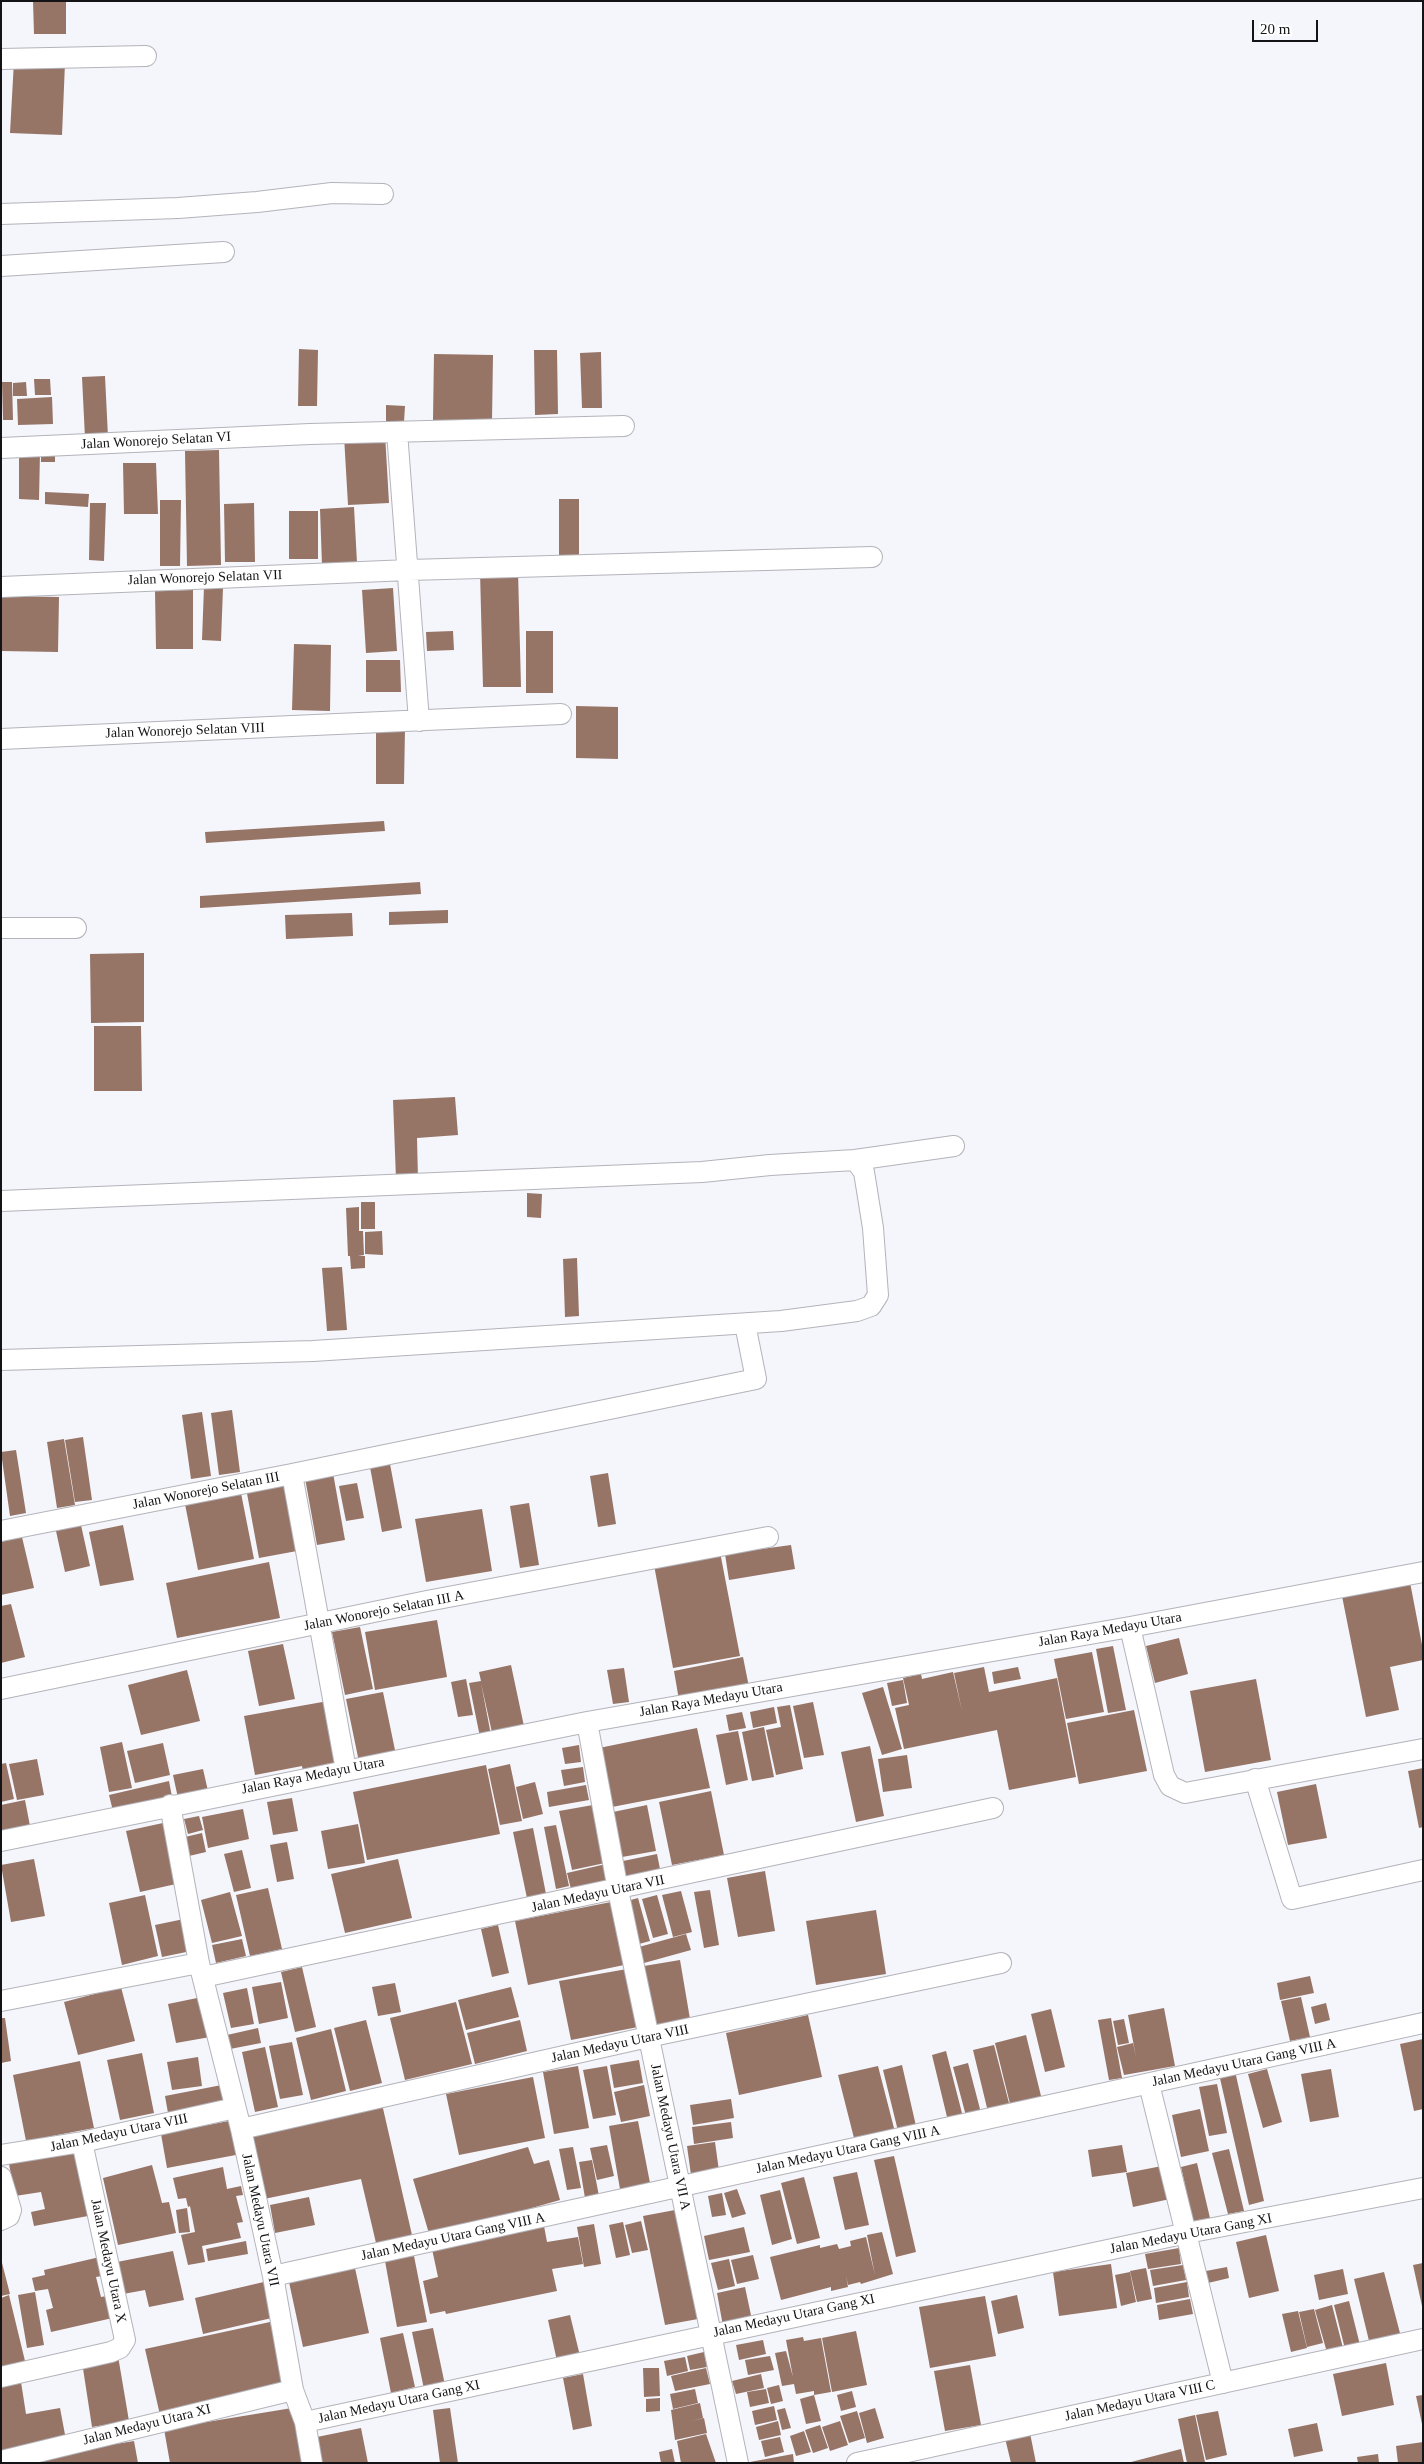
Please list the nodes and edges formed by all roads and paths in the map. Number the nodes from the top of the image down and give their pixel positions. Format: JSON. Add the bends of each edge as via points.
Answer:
{"nodes":[{"id":1,"x":146,"y":56,"type":"dead end"},
{"id":2,"x":1,"y":58,"type":"edge"},
{"id":3,"x":383,"y":194,"type":"dead end"},
{"id":4,"x":1,"y":214,"type":"edge"},
{"id":5,"x":224,"y":252,"type":"dead end"},
{"id":6,"x":1,"y":266,"type":"edge"},
{"id":7,"x":624,"y":426,"type":"dead end"},
{"id":8,"x":397,"y":432,"type":"junction"},
{"id":9,"x":1,"y":448,"type":"edge"},
{"id":10,"x":872,"y":557,"type":"dead end"},
{"id":11,"x":409,"y":570,"type":"junction"},
{"id":12,"x":1,"y":587,"type":"edge"},
{"id":13,"x":561,"y":714,"type":"dead end"},
{"id":14,"x":419,"y":721,"type":"junction"},
{"id":15,"x":1,"y":739,"type":"edge"},
{"id":16,"x":1,"y":928,"type":"edge"},
{"id":17,"x":76,"y":928,"type":"dead end"},
{"id":18,"x":954,"y":1146,"type":"dead end"},
{"id":19,"x":855,"y":1160,"type":"junction"},
{"id":20,"x":1,"y":1202,"type":"edge"},
{"id":21,"x":745,"y":1324,"type":"junction"},
{"id":22,"x":1,"y":1360,"type":"edge"},
{"id":23,"x":292,"y":1474,"type":"junction"},
{"id":24,"x":1,"y":1531,"type":"edge"},
{"id":25,"x":768,"y":1537,"type":"dead end"},
{"id":26,"x":1423,"y":1572,"type":"edge"},
{"id":27,"x":319,"y":1624,"type":"junction"},
{"id":28,"x":1130,"y":1627,"type":"junction"},
{"id":29,"x":1,"y":1689,"type":"edge"},
{"id":30,"x":587,"y":1722,"type":"junction"},
{"id":31,"x":1423,"y":1749,"type":"edge"},
{"id":32,"x":346,"y":1770,"type":"junction"},
{"id":33,"x":1256,"y":1779,"type":"junction"},
{"id":34,"x":170,"y":1805,"type":"junction"},
{"id":35,"x":993,"y":1808,"type":"dead end"},
{"id":36,"x":1,"y":1841,"type":"edge"},
{"id":37,"x":1423,"y":1870,"type":"edge"},
{"id":38,"x":618,"y":1890,"type":"junction"},
{"id":39,"x":1001,"y":1963,"type":"dead end"},
{"id":40,"x":201,"y":1970,"type":"junction"},
{"id":41,"x":1,"y":2000,"type":"edge"},
{"id":42,"x":1423,"y":2023,"type":"edge"},
{"id":43,"x":648,"y":2037,"type":"junction"},
{"id":44,"x":1149,"y":2084,"type":"junction"},
{"id":45,"x":235,"y":2108,"type":"junction"},
{"id":46,"x":241,"y":2129,"type":"junction"},
{"id":47,"x":82,"y":2142,"type":"junction"},
{"id":48,"x":1,"y":2155,"type":"edge"},
{"id":49,"x":1,"y":2177,"type":"edge"},
{"id":50,"x":682,"y":2186,"type":"junction"},
{"id":51,"x":1423,"y":2188,"type":"edge"},
{"id":52,"x":1,"y":2220,"type":"edge"},
{"id":53,"x":1187,"y":2233,"type":"junction"},
{"id":54,"x":273,"y":2276,"type":"junction"},
{"id":55,"x":711,"y":2334,"type":"junction"},
{"id":56,"x":1423,"y":2339,"type":"edge"},
{"id":57,"x":1,"y":2377,"type":"edge"},
{"id":58,"x":1223,"y":2383,"type":"junction"},
{"id":59,"x":293,"y":2390,"type":"junction"},
{"id":60,"x":305,"y":2422,"type":"junction"},
{"id":61,"x":1,"y":2461,"type":"edge"},
{"id":62,"x":312,"y":2463,"type":"edge"},
{"id":63,"x":738,"y":2463,"type":"edge"},
{"id":64,"x":857,"y":2463,"type":"edge"}],
"edges":[{"from":1,"to":2,"type":"street"},
{"from":3,"to":4,"type":"street","via":[[332,193],[198,206]]},
{"from":5,"to":6,"type":"street"},
{"from":7,"to":8,"type":"street","name":"Jalan Wonorejo Selatan VI"},
{"from":8,"to":9,"type":"street","name":"Jalan Wonorejo Selatan VI"},
{"from":8,"to":11,"type":"street"},
{"from":10,"to":11,"type":"street","name":"Jalan Wonorejo Selatan VII"},
{"from":11,"to":12,"type":"street","name":"Jalan Wonorejo Selatan VII"},
{"from":11,"to":14,"type":"street"},
{"from":13,"to":14,"type":"street","name":"Jalan Wonorejo Selatan VIII"},
{"from":14,"to":15,"type":"street","name":"Jalan Wonorejo Selatan VIII"},
{"from":16,"to":17,"type":"street"},
{"from":18,"to":19,"type":"street"},
{"from":19,"to":20,"type":"street","via":[[702,1172]]},
{"from":19,"to":21,"type":"street","via":[[864,1172],[873,1228],[878,1296],[871,1306],[857,1311]]},
{"from":21,"to":22,"type":"street","via":[[314,1350]]},
{"from":21,"to":23,"type":"street","via":[[756,1379]]},
{"from":23,"to":24,"type":"street","name":"Jalan Wonorejo Selatan III"},
{"from":23,"to":27,"type":"street","name":"Jalan Wonorejo Selatan III"},
{"from":25,"to":27,"type":"street","name":"Jalan Wonorejo Selatan III A"},
{"from":26,"to":28,"type":"street","name":"Jalan Raya Medayu Utara"},
{"from":27,"to":29,"type":"street","name":"Jalan Wonorejo Selatan III A"},
{"from":27,"to":32,"type":"street","name":"Jalan Wonorejo Selatan III"},
{"from":28,"to":30,"type":"street","name":"Jalan Raya Medayu Utara"},
{"from":28,"to":33,"type":"street","via":[[1164,1775],[1170,1786],[1185,1794]]},
{"from":30,"to":32,"type":"street","name":"Jalan Raya Medayu Utara"},
{"from":30,"to":38,"type":"street","name":"Jalan Medayu Utara VII A"},
{"from":31,"to":33,"type":"street"},
{"from":32,"to":34,"type":"street","name":"Jalan Raya Medayu Utara"},
{"from":33,"to":37,"type":"street","via":[[1292,1899]]},
{"from":34,"to":36,"type":"street","name":"Jalan Raya Medayu Utara"},
{"from":34,"to":40,"type":"street","name":"Jalan Medayu Utara VII"},
{"from":35,"to":38,"type":"street","name":"Jalan Medayu Utara VII"},
{"from":38,"to":40,"type":"street","name":"Jalan Medayu Utara VII"},
{"from":38,"to":43,"type":"street","name":"Jalan Medayu Utara VII A"},
{"from":39,"to":43,"type":"street","name":"Jalan Medayu Utara VIII"},
{"from":40,"to":41,"type":"street","name":"Jalan Medayu Utara VII"},
{"from":40,"to":45,"type":"street","name":"Jalan Medayu Utara VII"},
{"from":42,"to":44,"type":"street","name":"Jalan Medayu Utara Gang VIII A"},
{"from":43,"to":46,"type":"street","name":"Jalan Medayu Utara VIII"},
{"from":43,"to":50,"type":"street","name":"Jalan Medayu Utara VII A"},
{"from":44,"to":50,"type":"street","name":"Jalan Medayu Utara Gang VIII A"},
{"from":44,"to":53,"type":"street"},
{"from":45,"to":46,"type":"street","name":"Jalan Medayu Utara VII"},
{"from":45,"to":47,"type":"street","name":"Jalan Medayu Utara VIII"},
{"from":46,"to":54,"type":"street","name":"Jalan Medayu Utara VII"},
{"from":47,"to":48,"type":"street","name":"Jalan Medayu Utara VIII"},
{"from":47,"to":57,"type":"street","name":"Jalan Medayu Utara X","via":[[125,2340],[120,2348],[111,2352]]},
{"from":49,"to":52,"type":"street","via":[[11,2210],[9,2216]]},
{"from":50,"to":54,"type":"street","name":"Jalan Medayu Utara Gang VIII A"},
{"from":50,"to":55,"type":"street","name":"Jalan Medayu Utara VII A"},
{"from":51,"to":53,"type":"street","name":"Jalan Medayu Utara Gang XI"},
{"from":53,"to":55,"type":"street","name":"Jalan Medayu Utara Gang XI"},
{"from":53,"to":58,"type":"street"},
{"from":54,"to":59,"type":"street","name":"Jalan Medayu Utara VII"},
{"from":55,"to":60,"type":"street","name":"Jalan Medayu Utara Gang XI"},
{"from":55,"to":63,"type":"street","name":"Jalan Medayu Utara VII A"},
{"from":56,"to":58,"type":"street","name":"Jalan Medayu Utara VIII C"},
{"from":58,"to":64,"type":"street","name":"Jalan Medayu Utara VIII C"},
{"from":59,"to":60,"type":"street","name":"Jalan Medayu Utara VII"},
{"from":59,"to":61,"type":"street","name":"Jalan Medayu Utara XI"},
{"from":60,"to":62,"type":"street","name":"Jalan Medayu Utara VII"}]}
